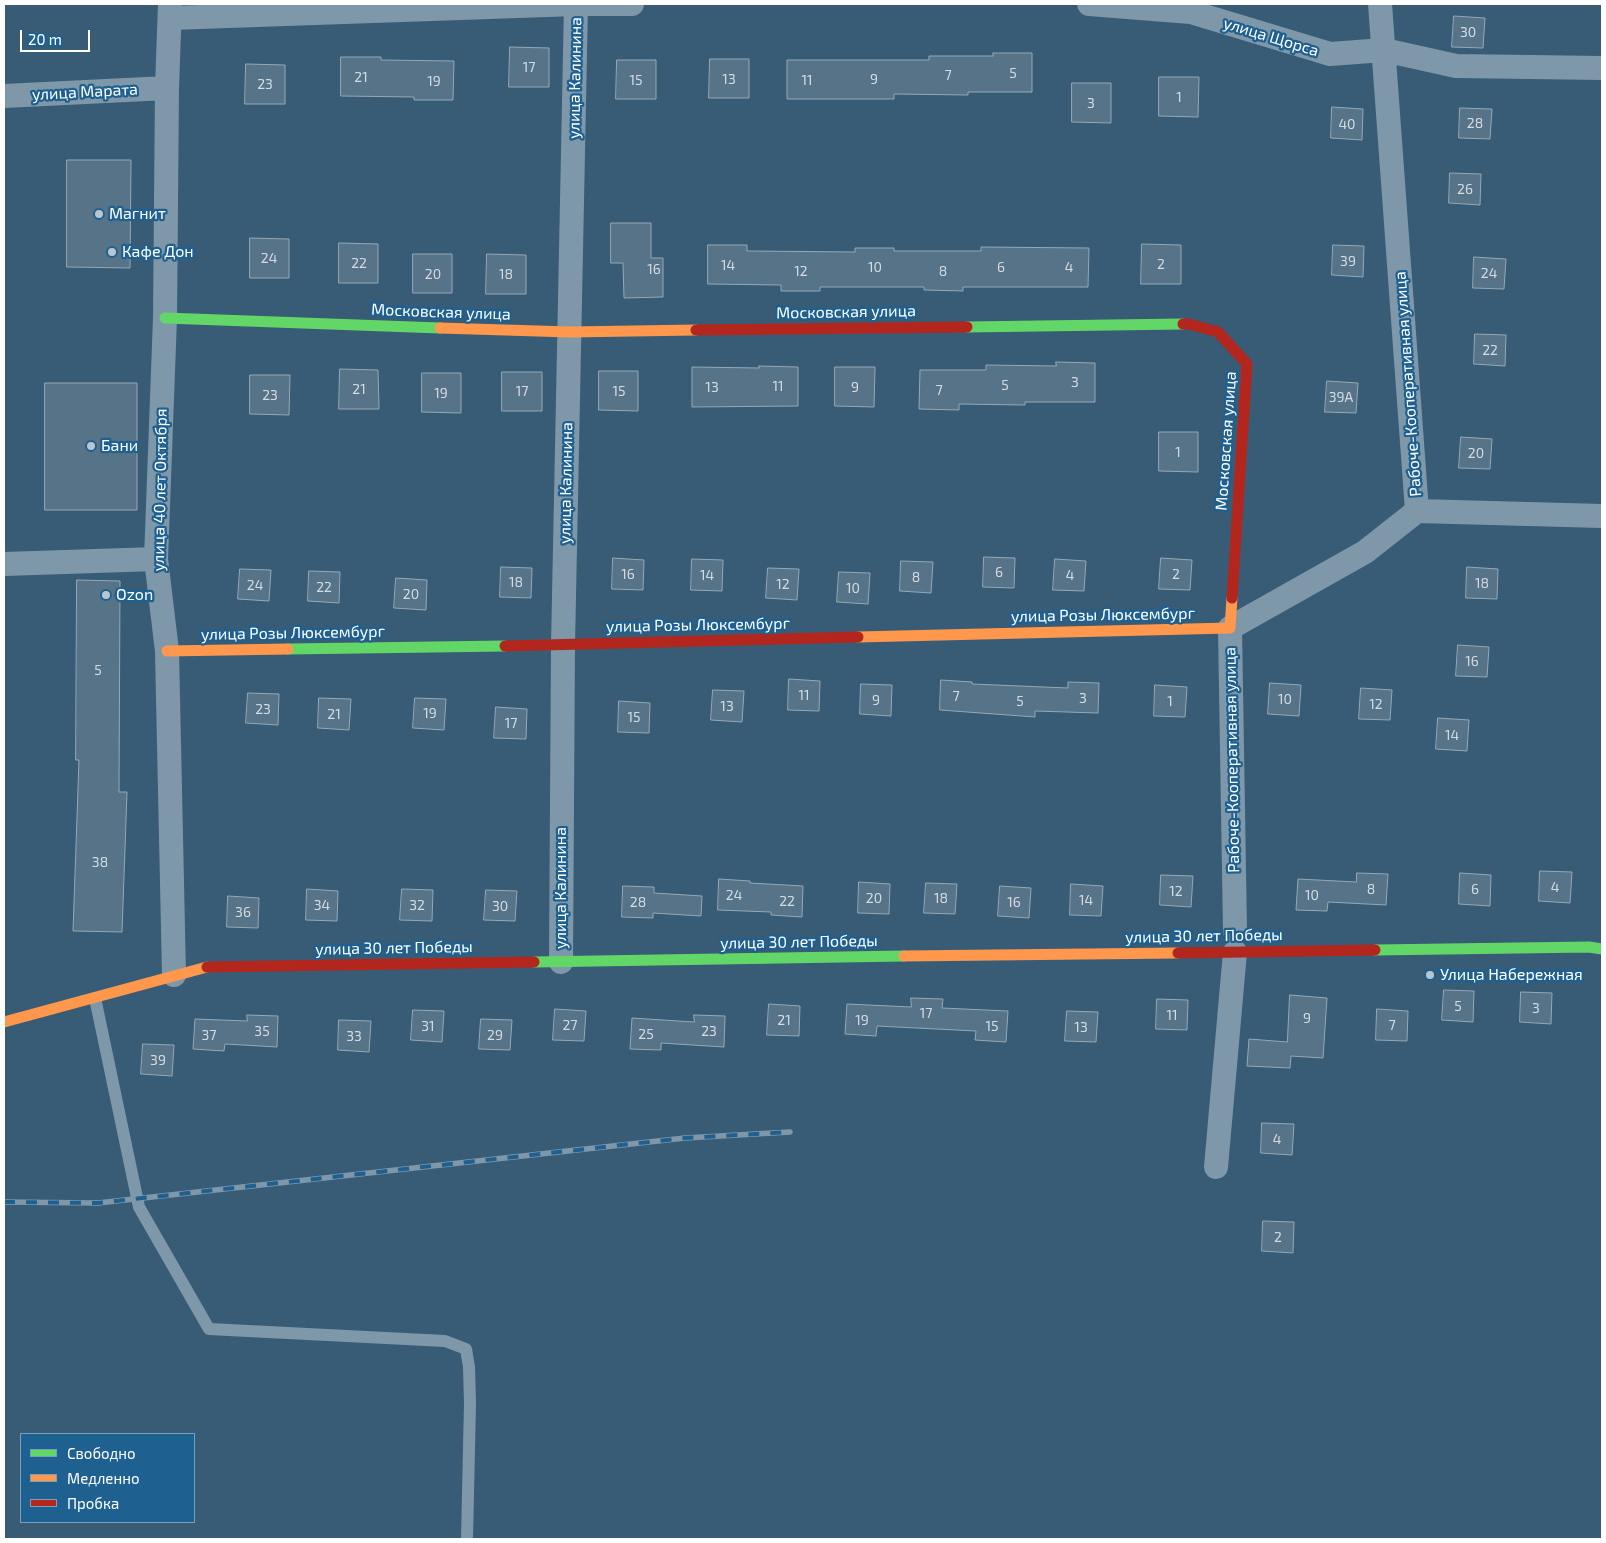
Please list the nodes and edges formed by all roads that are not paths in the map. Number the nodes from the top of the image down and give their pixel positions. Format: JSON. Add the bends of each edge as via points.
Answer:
{"nodes":[{"id":1,"x":576,"y":4,"type":"edge"},
{"id":2,"x":632,"y":4,"type":"edge"},
{"id":3,"x":1089,"y":4,"type":"edge"},
{"id":4,"x":1380,"y":4,"type":"edge"},
{"id":5,"x":170,"y":11,"type":"edge"},
{"id":6,"x":1384,"y":50,"type":"junction"},
{"id":7,"x":1602,"y":68,"type":"edge"},
{"id":8,"x":167,"y":88,"type":"junction"},
{"id":9,"x":4,"y":96,"type":"edge"},
{"id":10,"x":164,"y":318,"type":"junction"},
{"id":11,"x":570,"y":332,"type":"junction"},
{"id":12,"x":1417,"y":511,"type":"junction"},
{"id":13,"x":1602,"y":516,"type":"edge"},
{"id":14,"x":156,"y":559,"type":"junction"},
{"id":15,"x":4,"y":564,"type":"edge"},
{"id":16,"x":1230,"y":628,"type":"junction"},
{"id":17,"x":563,"y":645,"type":"junction"},
{"id":18,"x":167,"y":651,"type":"junction"},
{"id":19,"x":1235,"y":941,"type":"junction"},
{"id":20,"x":1602,"y":949,"type":"edge"},
{"id":21,"x":561,"y":962,"type":"junction"},
{"id":22,"x":174,"y":975,"type":"junction"},
{"id":23,"x":95,"y":998,"type":"junction"},
{"id":24,"x":4,"y":1022,"type":"edge"},
{"id":25,"x":1216,"y":1168,"type":"dead end"},
{"id":26,"x":467,"y":1539,"type":"edge"}],
"edges":[{"from":1,"to":2,"type":"street"},
{"from":1,"to":5,"type":"street"},
{"from":1,"to":11,"type":"street","name":"улица Калинина"},
{"from":3,"to":6,"type":"street","name":"улица Щорса","via":[[1191,12],[1330,54]]},
{"from":4,"to":6,"type":"street","name":"Рабоче-Кооперативная улица"},
{"from":5,"to":8,"type":"street","name":"улица 40 лет Октября"},
{"from":6,"to":7,"type":"street","name":"улица Щорса","via":[[1456,66]]},
{"from":6,"to":12,"type":"street","name":"Рабоче-Кооперативная улица"},
{"from":8,"to":9,"type":"street","name":"улица Марата"},
{"from":8,"to":10,"type":"street","name":"улица 40 лет Октября"},
{"from":10,"to":11,"type":"street","name":"Московская улица"},
{"from":10,"to":14,"type":"street","name":"улица 40 лет Октября"},
{"from":11,"to":16,"type":"street","name":"Московская улица","via":[[1189,324],[1218,332],[1248,364]]},
{"from":11,"to":17,"type":"street","name":"улица Калинина"},
{"from":12,"to":13,"type":"street"},
{"from":12,"to":16,"type":"street","name":"Рабоче-Кооперативная улица","via":[[1365,552]]},
{"from":14,"to":15,"type":"street"},
{"from":14,"to":18,"type":"street","name":"улица 40 лет Октября"},
{"from":16,"to":17,"type":"street","name":"улица Розы Люксембург"},
{"from":16,"to":19,"type":"street","name":"Рабоче-Кооперативная улица"},
{"from":17,"to":18,"type":"street","name":"улица Розы Люксембург"},
{"from":17,"to":21,"type":"street","name":"улица Калинина"},
{"from":18,"to":22,"type":"street","name":"улица 40 лет Октября"},
{"from":19,"to":20,"type":"street","name":"улица 30 лет Победы"},
{"from":19,"to":21,"type":"street","name":"улица 30 лет Победы"},
{"from":19,"to":25,"type":"street","name":"Рабоче-Кооперативная улица"},
{"from":21,"to":22,"type":"street","name":"улица 30 лет Победы","via":[[212,966]]},
{"from":22,"to":23,"type":"street","name":"улица 30 лет Победы"},
{"from":23,"to":24,"type":"street","name":"улица 30 лет Победы"},
{"from":23,"to":26,"type":"lane","via":[[139,1207],[209,1329],[445,1341],[466,1350],[470,1403]]}]}
